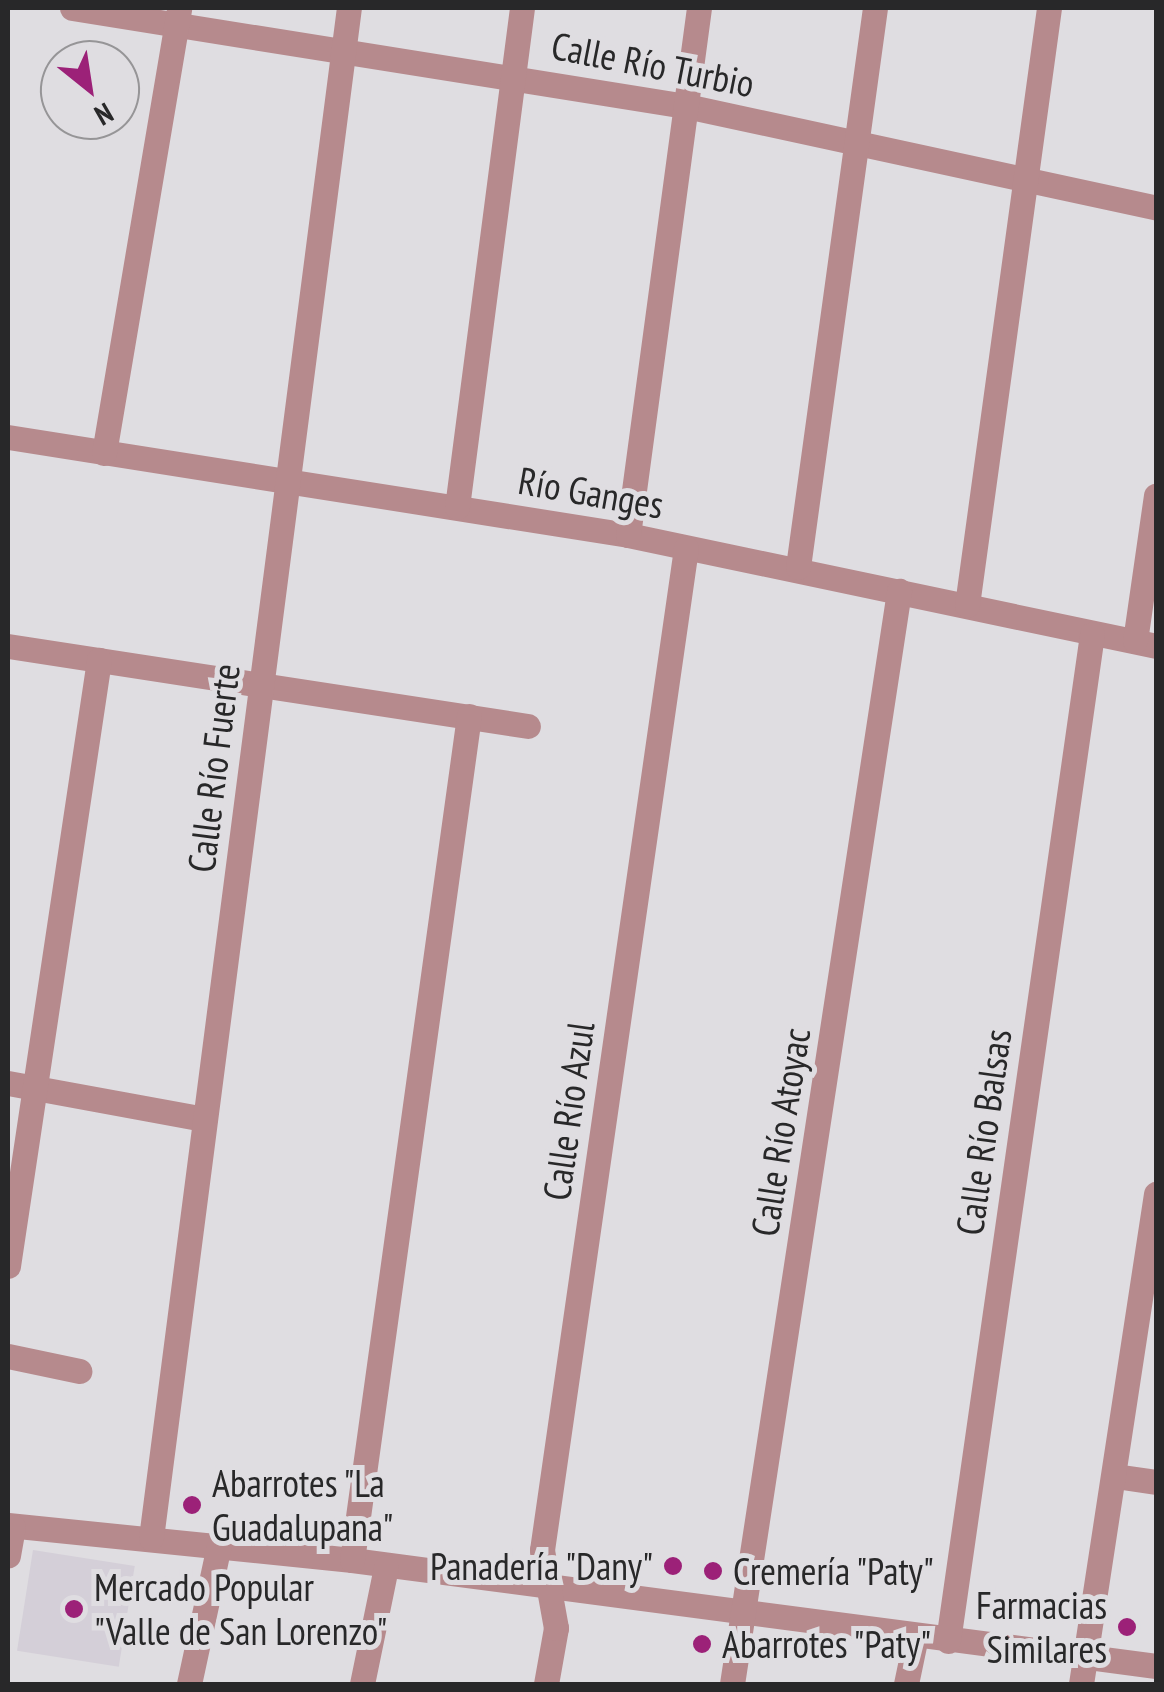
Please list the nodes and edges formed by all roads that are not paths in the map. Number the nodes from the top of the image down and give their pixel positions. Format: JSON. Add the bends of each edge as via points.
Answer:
{"nodes":[{"id":1,"x":72,"y":8,"type":"edge"},
{"id":2,"x":349,"y":8,"type":"edge"},
{"id":3,"x":522,"y":8,"type":"edge"},
{"id":4,"x":699,"y":8,"type":"edge"},
{"id":5,"x":875,"y":8,"type":"edge"},
{"id":6,"x":1049,"y":8,"type":"edge"},
{"id":7,"x":178,"y":16,"type":"edge"},
{"id":8,"x":343,"y":48,"type":"junction"},
{"id":9,"x":512,"y":76,"type":"junction"},
{"id":10,"x":686,"y":106,"type":"junction"},
{"id":11,"x":856,"y":144,"type":"junction"},
{"id":12,"x":1023,"y":182,"type":"junction"},
{"id":13,"x":1156,"y":208,"type":"edge"},
{"id":14,"x":8,"y":437,"type":"edge"},
{"id":15,"x":104,"y":453,"type":"junction"},
{"id":16,"x":285,"y":480,"type":"junction"},
{"id":17,"x":1156,"y":496,"type":"edge"},
{"id":18,"x":457,"y":508,"type":"junction"},
{"id":19,"x":628,"y":535,"type":"junction"},
{"id":20,"x":686,"y":548,"type":"junction"},
{"id":21,"x":798,"y":567,"type":"junction"},
{"id":22,"x":899,"y":591,"type":"junction"},
{"id":23,"x":967,"y":605,"type":"junction"},
{"id":24,"x":1092,"y":634,"type":"junction"},
{"id":25,"x":1146,"y":643,"type":"edge"},
{"id":26,"x":8,"y":646,"type":"edge"},
{"id":27,"x":99,"y":660,"type":"junction"},
{"id":28,"x":262,"y":685,"type":"junction"},
{"id":29,"x":469,"y":716,"type":"junction"},
{"id":30,"x":528,"y":726,"type":"dead end"},
{"id":31,"x":8,"y":1083,"type":"edge"},
{"id":32,"x":34,"y":1088,"type":"junction"},
{"id":33,"x":205,"y":1119,"type":"junction"},
{"id":34,"x":1156,"y":1194,"type":"edge"},
{"id":35,"x":8,"y":1266,"type":"edge"},
{"id":36,"x":1148,"y":1306,"type":"edge"},
{"id":37,"x":8,"y":1356,"type":"edge"},
{"id":38,"x":79,"y":1371,"type":"dead end"},
{"id":39,"x":1115,"y":1476,"type":"junction"},
{"id":40,"x":1156,"y":1482,"type":"edge"},
{"id":41,"x":9,"y":1527,"type":"edge"},
{"id":42,"x":151,"y":1538,"type":"junction"},
{"id":43,"x":219,"y":1545,"type":"junction"},
{"id":44,"x":8,"y":1556,"type":"edge"},
{"id":45,"x":352,"y":1560,"type":"junction"},
{"id":46,"x":386,"y":1567,"type":"junction"},
{"id":47,"x":548,"y":1584,"type":"junction"},
{"id":48,"x":746,"y":1615,"type":"junction"},
{"id":49,"x":916,"y":1636,"type":"junction"},
{"id":50,"x":948,"y":1641,"type":"junction"},
{"id":51,"x":1086,"y":1658,"type":"junction"},
{"id":52,"x":1156,"y":1666,"type":"edge"},
{"id":53,"x":189,"y":1684,"type":"edge"},
{"id":54,"x":362,"y":1684,"type":"edge"},
{"id":55,"x":546,"y":1684,"type":"edge"},
{"id":56,"x":732,"y":1684,"type":"edge"},
{"id":57,"x":906,"y":1684,"type":"edge"},
{"id":58,"x":1081,"y":1684,"type":"edge"}],
"edges":[{"from":1,"to":7,"type":"street","name":"Calle Río Turbio"},
{"from":2,"to":8,"type":"street","name":"Calle Río Fuerte"},
{"from":3,"to":9,"type":"street"},
{"from":4,"to":10,"type":"street"},
{"from":5,"to":11,"type":"street"},
{"from":6,"to":12,"type":"street"},
{"from":7,"to":8,"type":"street","name":"Calle Río Turbio"},
{"from":7,"to":15,"type":"street"},
{"from":8,"to":9,"type":"street","name":"Calle Río Turbio"},
{"from":8,"to":16,"type":"street","name":"Calle Río Fuerte"},
{"from":9,"to":10,"type":"street","name":"Calle Río Turbio"},
{"from":9,"to":18,"type":"street"},
{"from":10,"to":11,"type":"street","name":"Calle Río Turbio"},
{"from":10,"to":19,"type":"street"},
{"from":11,"to":12,"type":"street","name":"Calle Río Turbio"},
{"from":11,"to":21,"type":"street"},
{"from":12,"to":13,"type":"street","name":"Calle Río Turbio"},
{"from":12,"to":23,"type":"street"},
{"from":14,"to":15,"type":"street","name":"Río Ganges"},
{"from":15,"to":16,"type":"street","name":"Río Ganges"},
{"from":16,"to":18,"type":"street","name":"Río Ganges"},
{"from":16,"to":28,"type":"street","name":"Calle Río Fuerte"},
{"from":17,"to":25,"type":"street"},
{"from":18,"to":19,"type":"street","name":"Río Ganges"},
{"from":19,"to":20,"type":"street","name":"Río Ganges"},
{"from":20,"to":21,"type":"street","name":"Río Ganges"},
{"from":20,"to":47,"type":"street","name":"Calle Río Azul","via":[[542,1550]]},
{"from":21,"to":22,"type":"street","name":"Río Ganges"},
{"from":22,"to":23,"type":"street","name":"Río Ganges"},
{"from":22,"to":48,"type":"street","name":"Calle Río Atoyac"},
{"from":23,"to":24,"type":"street","name":"Río Ganges"},
{"from":24,"to":25,"type":"street","name":"Río Ganges"},
{"from":24,"to":50,"type":"street","name":"Calle Río Balsas"},
{"from":26,"to":27,"type":"street"},
{"from":27,"to":28,"type":"street"},
{"from":27,"to":32,"type":"street"},
{"from":28,"to":29,"type":"street"},
{"from":28,"to":33,"type":"street","name":"Calle Río Fuerte"},
{"from":29,"to":30,"type":"street"},
{"from":29,"to":45,"type":"street"},
{"from":31,"to":32,"type":"street"},
{"from":32,"to":33,"type":"street"},
{"from":32,"to":35,"type":"street"},
{"from":33,"to":42,"type":"street","name":"Calle Río Fuerte"},
{"from":34,"to":36,"type":"street"},
{"from":36,"to":39,"type":"street"},
{"from":37,"to":38,"type":"street"},
{"from":39,"to":40,"type":"street"},
{"from":39,"to":51,"type":"street"},
{"from":41,"to":42,"type":"street"},
{"from":41,"to":44,"type":"street"},
{"from":42,"to":43,"type":"street"},
{"from":43,"to":45,"type":"street"},
{"from":43,"to":53,"type":"street"},
{"from":45,"to":46,"type":"street"},
{"from":46,"to":47,"type":"street"},
{"from":46,"to":54,"type":"street"},
{"from":47,"to":48,"type":"street"},
{"from":47,"to":55,"type":"street","name":"Calle Río Azul","via":[[556,1628]]},
{"from":48,"to":49,"type":"street"},
{"from":48,"to":56,"type":"street","name":"Calle Río Atoyac"},
{"from":49,"to":50,"type":"street"},
{"from":49,"to":57,"type":"street"},
{"from":50,"to":51,"type":"street"},
{"from":51,"to":52,"type":"street"},
{"from":51,"to":58,"type":"street"}]}
